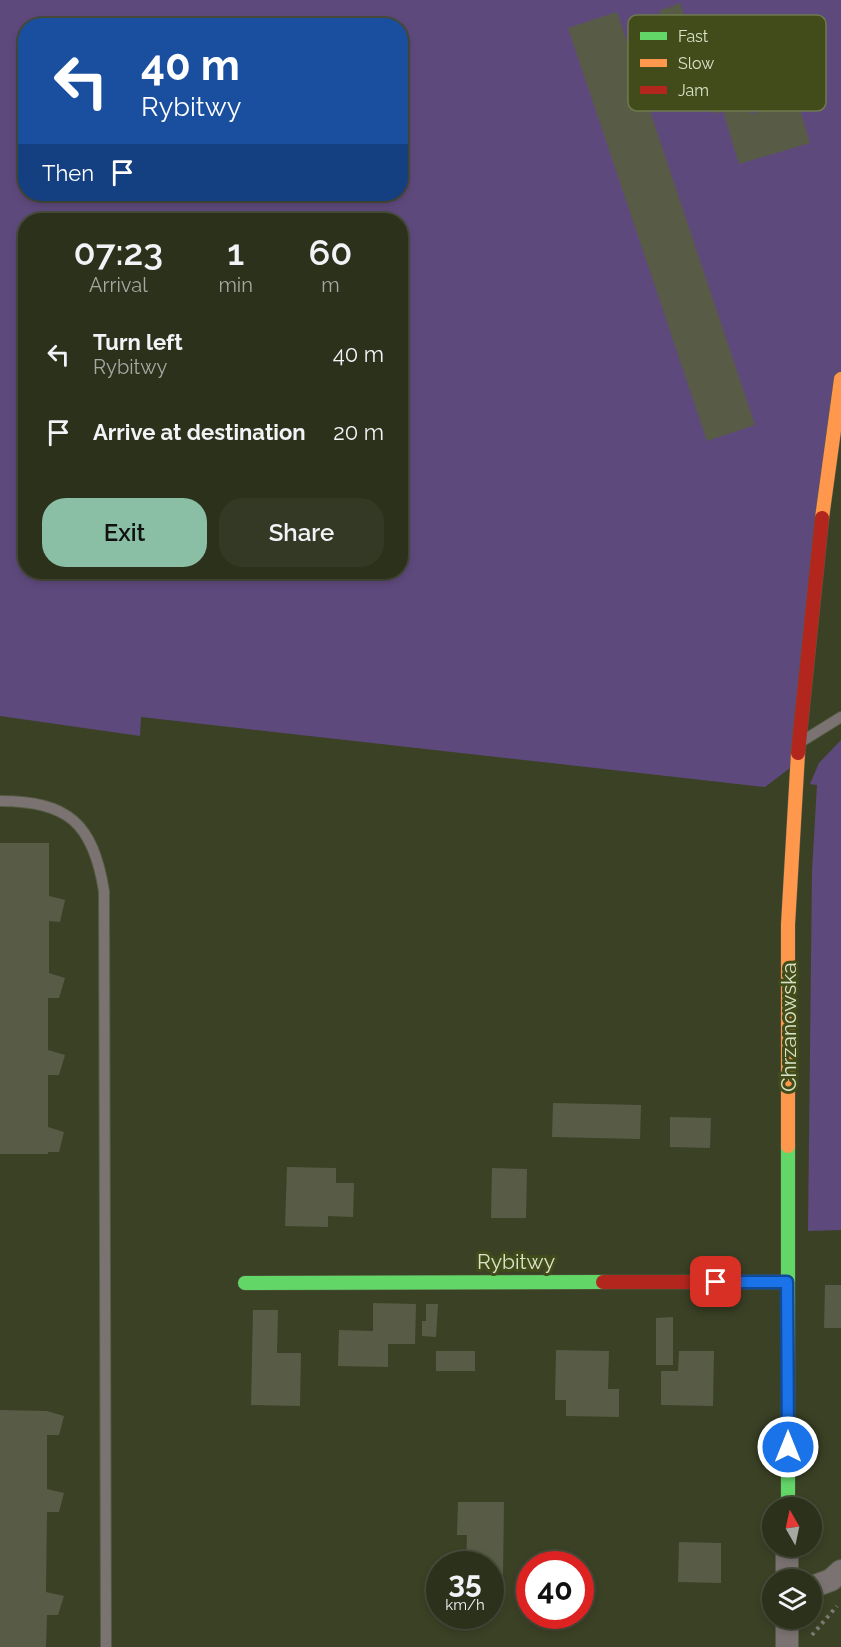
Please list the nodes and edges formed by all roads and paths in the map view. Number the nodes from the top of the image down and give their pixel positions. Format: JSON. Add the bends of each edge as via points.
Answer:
{"nodes":[{"id":1,"x":841,"y":379,"type":"edge"},
{"id":2,"x":841,"y":717,"type":"edge"},
{"id":3,"x":799,"y":743,"type":"junction"},
{"id":4,"x":0,"y":801,"type":"edge"},
{"id":5,"x":787,"y":1282,"type":"junction"},
{"id":6,"x":245,"y":1283,"type":"dead end"},
{"id":7,"x":788,"y":1497,"type":"edge"},
{"id":8,"x":841,"y":1571,"type":"edge"},
{"id":9,"x":822,"y":1584,"type":"edge"},
{"id":10,"x":841,"y":1601,"type":"edge"},
{"id":11,"x":791,"y":1629,"type":"edge"},
{"id":12,"x":796,"y":1645,"type":"edge"},
{"id":13,"x":106,"y":1647,"type":"edge"}],
"edges":[{"from":1,"to":3,"type":"street","name":"Chrzanowska","via":[[818,549]]},
{"from":2,"to":3,"type":"lane"},
{"from":3,"to":5,"type":"street","name":"Chrzanowska","via":[[788,925]]},
{"from":4,"to":13,"type":"lane","via":[[31,801],[63,811],[88,837],[100,866],[104,891]]},
{"from":5,"to":6,"type":"street","name":"Rybitwy"},
{"from":5,"to":7,"type":"street","name":"Chrzanowska"},
{"from":8,"to":9,"type":"street"},
{"from":10,"to":12,"type":"path"},
{"from":11,"to":12,"type":"street"}]}
